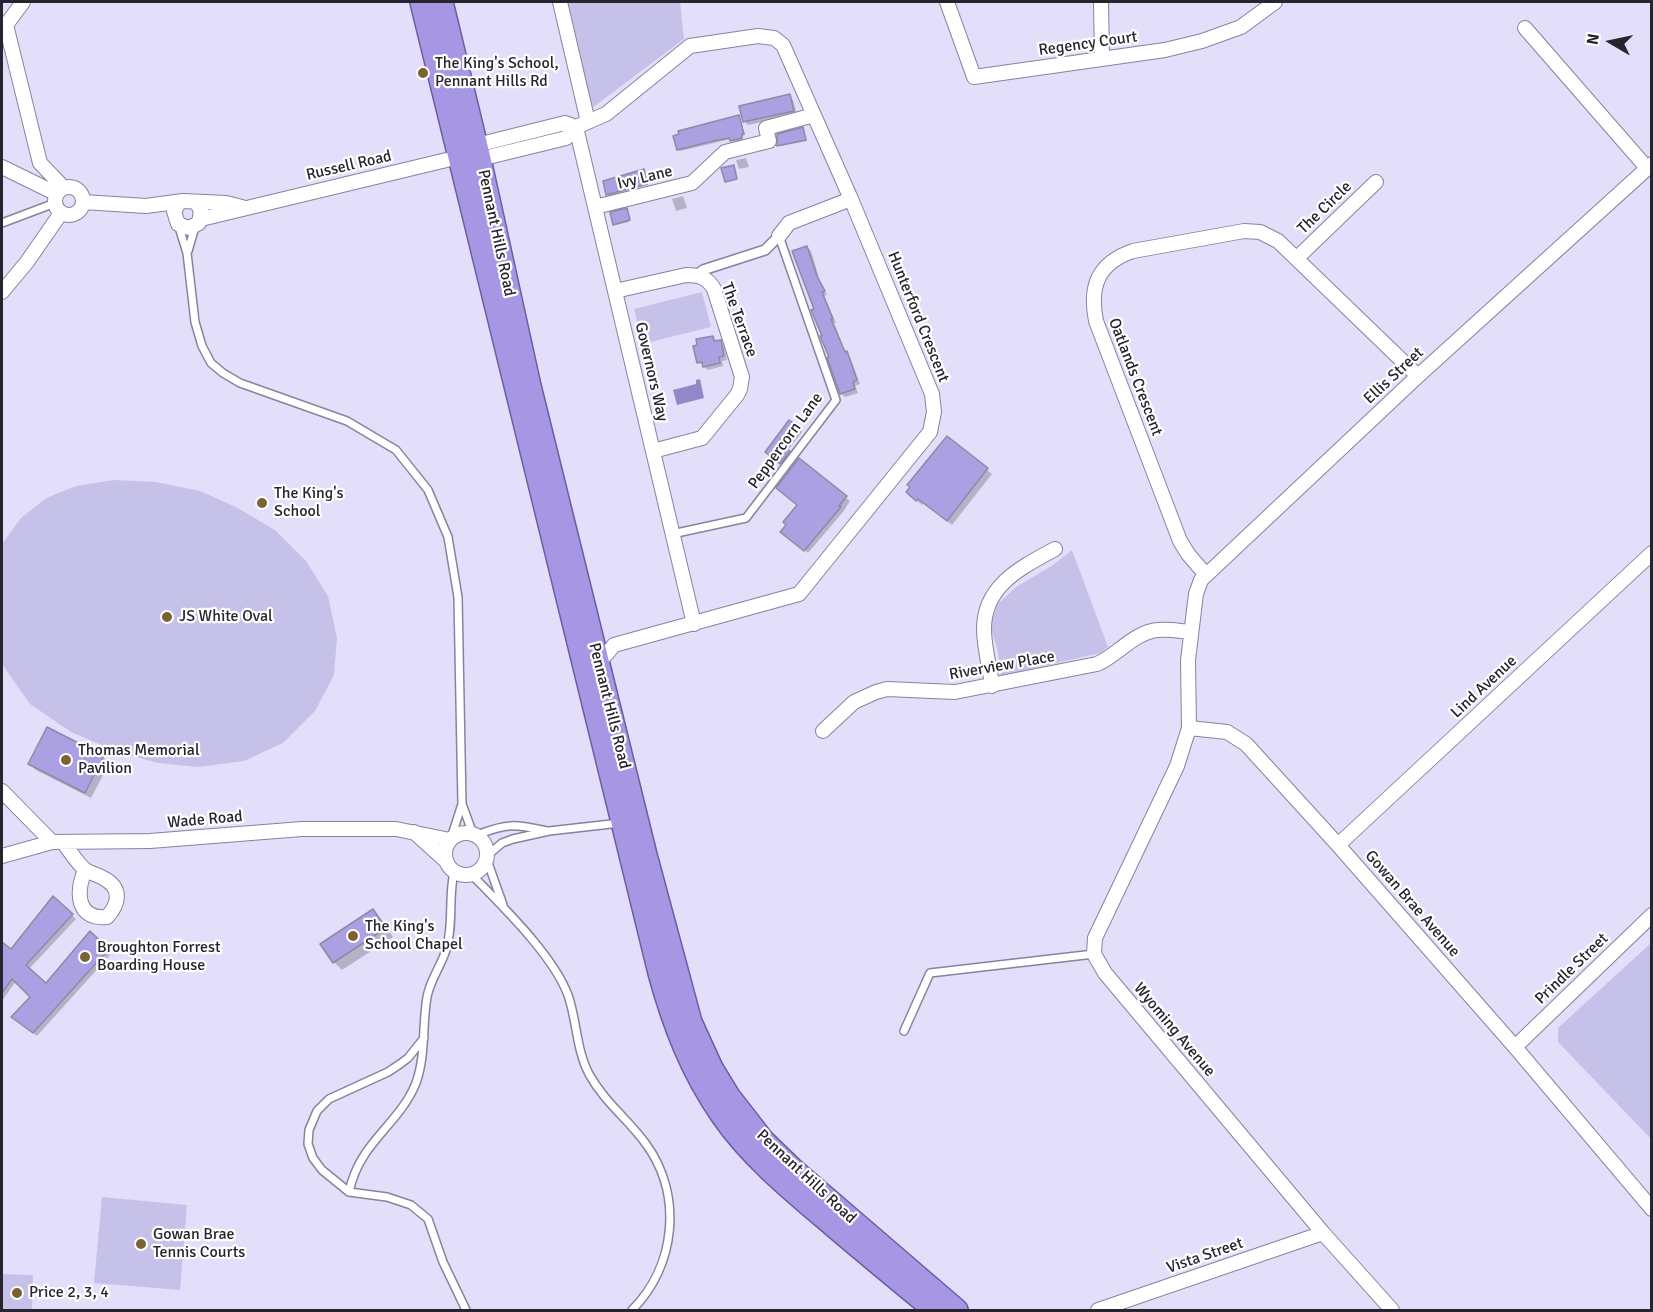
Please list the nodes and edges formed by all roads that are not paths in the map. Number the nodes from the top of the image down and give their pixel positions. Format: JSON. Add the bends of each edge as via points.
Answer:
{"nodes":[{"id":1,"x":23,"y":2,"type":"edge"},
{"id":2,"x":421,"y":2,"type":"edge"},
{"id":3,"x":442,"y":2,"type":"edge"},
{"id":4,"x":560,"y":2,"type":"edge"},
{"id":5,"x":947,"y":2,"type":"edge"},
{"id":6,"x":1101,"y":2,"type":"edge"},
{"id":7,"x":1275,"y":2,"type":"edge"},
{"id":8,"x":1525,"y":28,"type":"dead end"},
{"id":9,"x":1102,"y":59,"type":"junction"},
{"id":10,"x":814,"y":115,"type":"junction"},
{"id":11,"x":582,"y":125,"type":"junction"},
{"id":12,"x":479,"y":152,"type":"junction"},
{"id":13,"x":459,"y":158,"type":"junction"},
{"id":14,"x":1649,"y":166,"type":"edge"},
{"id":15,"x":2,"y":167,"type":"edge"},
{"id":16,"x":1376,"y":182,"type":"dead end"},
{"id":17,"x":851,"y":199,"type":"junction"},
{"id":18,"x":59,"y":200,"type":"junction"},
{"id":19,"x":190,"y":201,"type":"junction"},
{"id":20,"x":83,"y":202,"type":"junction"},
{"id":21,"x":146,"y":206,"type":"junction"},
{"id":22,"x":595,"y":207,"type":"junction"},
{"id":23,"x":247,"y":208,"type":"junction"},
{"id":24,"x":176,"y":220,"type":"junction"},
{"id":25,"x":198,"y":222,"type":"junction"},
{"id":26,"x":2,"y":223,"type":"edge"},
{"id":27,"x":779,"y":236,"type":"junction"},
{"id":28,"x":187,"y":253,"type":"junction"},
{"id":29,"x":1297,"y":258,"type":"junction"},
{"id":30,"x":697,"y":275,"type":"junction"},
{"id":31,"x":615,"y":291,"type":"junction"},
{"id":32,"x":2,"y":292,"type":"edge"},
{"id":33,"x":1418,"y":376,"type":"junction"},
{"id":34,"x":653,"y":452,"type":"junction"},
{"id":35,"x":672,"y":534,"type":"junction"},
{"id":36,"x":1055,"y":549,"type":"dead end"},
{"id":37,"x":1652,"y":554,"type":"edge"},
{"id":38,"x":1206,"y":574,"type":"junction"},
{"id":39,"x":694,"y":624,"type":"junction"},
{"id":40,"x":1191,"y":632,"type":"junction"},
{"id":41,"x":599,"y":663,"type":"junction"},
{"id":42,"x":992,"y":686,"type":"junction"},
{"id":43,"x":1189,"y":729,"type":"junction"},
{"id":44,"x":823,"y":731,"type":"dead end"},
{"id":45,"x":2,"y":791,"type":"edge"},
{"id":46,"x":462,"y":804,"type":"junction"},
{"id":47,"x":622,"y":823,"type":"junction"},
{"id":48,"x":412,"y":831,"type":"junction"},
{"id":49,"x":549,"y":831,"type":"junction"},
{"id":50,"x":475,"y":835,"type":"junction"},
{"id":51,"x":451,"y":839,"type":"junction"},
{"id":52,"x":58,"y":842,"type":"junction"},
{"id":53,"x":1338,"y":845,"type":"junction"},
{"id":54,"x":2,"y":856,"type":"edge"},
{"id":55,"x":487,"y":857,"type":"junction"},
{"id":56,"x":445,"y":860,"type":"junction"},
{"id":57,"x":85,"y":870,"type":"dead end"},
{"id":58,"x":454,"y":872,"type":"junction"},
{"id":59,"x":472,"y":875,"type":"junction"},
{"id":60,"x":504,"y":907,"type":"junction"},
{"id":61,"x":1652,"y":915,"type":"edge"},
{"id":62,"x":1094,"y":954,"type":"junction"},
{"id":63,"x":904,"y":1031,"type":"dead end"},
{"id":64,"x":424,"y":1038,"type":"junction"},
{"id":65,"x":1515,"y":1047,"type":"junction"},
{"id":66,"x":349,"y":1192,"type":"junction"},
{"id":67,"x":1652,"y":1209,"type":"edge"},
{"id":68,"x":1323,"y":1233,"type":"junction"},
{"id":69,"x":466,"y":1311,"type":"edge"},
{"id":70,"x":633,"y":1311,"type":"edge"},
{"id":71,"x":934,"y":1311,"type":"edge"},
{"id":72,"x":957,"y":1311,"type":"edge"},
{"id":73,"x":1098,"y":1311,"type":"edge"},
{"id":74,"x":1392,"y":1311,"type":"edge"}],
"edges":[{"from":1,"to":18,"type":"street","via":[[6,25],[40,163]]},
{"from":2,"to":13,"type":"highway","name":"Pennant Hills Road"},
{"from":3,"to":12,"type":"highway","name":"Pennant Hills Road"},
{"from":4,"to":11,"type":"street","name":"Governors Way"},
{"from":5,"to":9,"type":"street","name":"Regency Court","via":[[974,77]]},
{"from":6,"to":9,"type":"street"},
{"from":7,"to":9,"type":"street","name":"Regency Court","via":[[1241,27],[1202,41]]},
{"from":8,"to":14,"type":"street"},
{"from":10,"to":11,"type":"street","name":"Hunterford Crescent","via":[[783,45],[774,38],[758,36],[690,46],[606,114]]},
{"from":10,"to":17,"type":"street","name":"Hunterford Crescent"},
{"from":10,"to":22,"type":"street","name":"Ivy Lane","via":[[766,128],[769,141],[725,152],[692,183]]},
{"from":11,"to":12,"type":"street","name":"Hunterford Crescent","via":[[564,123]]},
{"from":11,"to":22,"type":"street","name":"Governors Way"},
{"from":12,"to":13,"type":"street","name":"Hunterford Crescent"},
{"from":12,"to":41,"type":"highway","name":"Pennant Hills Road","via":[[530,386]]},
{"from":13,"to":23,"type":"street","name":"Russell Road"},
{"from":13,"to":47,"type":"highway","name":"Pennant Hills Road"},
{"from":14,"to":33,"type":"street","name":"Ellis Street"},
{"from":15,"to":18,"type":"street"},
{"from":16,"to":29,"type":"street","name":"The Circle"},
{"from":17,"to":27,"type":"street","via":[[789,224]]},
{"from":17,"to":39,"type":"street","name":"Hunterford Crescent","via":[[932,394],[930,432],[799,594]]},
{"from":18,"to":20,"type":"street","via":[[73,188]]},
{"from":18,"to":20,"type":"street","via":[[67,215],[76,214]]},
{"from":18,"to":26,"type":"lane"},
{"from":18,"to":32,"type":"street","via":[[27,262]]},
{"from":19,"to":21,"type":"street"},
{"from":19,"to":23,"type":"street"},
{"from":19,"to":24,"type":"street","via":[[176,207]]},
{"from":19,"to":25,"type":"street","via":[[201,210]]},
{"from":20,"to":21,"type":"street"},
{"from":21,"to":24,"type":"street"},
{"from":22,"to":31,"type":"street","name":"Governors Way"},
{"from":23,"to":25,"type":"street","name":"Russell Road"},
{"from":24,"to":25,"type":"street","via":[[186,228]]},
{"from":24,"to":28,"type":"lane"},
{"from":25,"to":28,"type":"lane"},
{"from":27,"to":30,"type":"street","via":[[765,250]]},
{"from":27,"to":35,"type":"lane","name":"Peppercorn Lane","via":[[836,400],[746,518]]},
{"from":28,"to":46,"type":"lane","via":[[195,322],[211,363],[240,383],[347,421],[396,450],[428,490],[448,537],[458,597]]},
{"from":29,"to":33,"type":"street","name":"Oatlands Crescent"},
{"from":29,"to":38,"type":"street","name":"Oatlands Crescent","via":[[1270,235],[1244,231],[1118,256],[1107,264],[1095,286],[1096,321],[1176,530],[1188,554]]},
{"from":30,"to":31,"type":"street","name":"The Terrace"},
{"from":30,"to":34,"type":"street","name":"The Terrace","via":[[714,289],[742,377],[740,389],[702,438]]},
{"from":31,"to":34,"type":"street","name":"Governors Way"},
{"from":33,"to":38,"type":"street","name":"Ellis Street"},
{"from":34,"to":35,"type":"street","name":"Governors Way"},
{"from":35,"to":39,"type":"street","name":"Governors Way"},
{"from":36,"to":42,"type":"street","via":[[1007,578],[987,608],[984,629]]},
{"from":37,"to":53,"type":"street","name":"Lind Avenue"},
{"from":38,"to":40,"type":"street","name":"Ellis Street","via":[[1197,589]]},
{"from":39,"to":41,"type":"street","name":"Hunterford Crescent","via":[[614,645]]},
{"from":40,"to":42,"type":"street","name":"Riverview Place","via":[[1147,632],[1097,664]]},
{"from":40,"to":43,"type":"street"},
{"from":41,"to":72,"type":"highway","name":"Pennant Hills Road","via":[[682,993],[712,1068],[764,1141]]},
{"from":42,"to":44,"type":"street","name":"Riverview Place","via":[[947,693],[901,689],[876,692],[854,702]]},
{"from":43,"to":53,"type":"street","name":"Gowan Brae Avenue","via":[[1227,732],[1246,744]]},
{"from":43,"to":62,"type":"street","via":[[1177,766],[1098,930]]},
{"from":45,"to":52,"type":"street"},
{"from":46,"to":50,"type":"lane"},
{"from":46,"to":51,"type":"lane"},
{"from":47,"to":49,"type":"lane"},
{"from":47,"to":71,"type":"highway","name":"Pennant Hills Road","via":[[670,1012],[685,1051],[721,1115],[798,1197]]},
{"from":48,"to":51,"type":"street","name":"Wade Road"},
{"from":48,"to":52,"type":"street","name":"Wade Road","via":[[302,829],[150,841]]},
{"from":48,"to":56,"type":"street"},
{"from":49,"to":50,"type":"lane","via":[[523,825],[500,826]]},
{"from":49,"to":55,"type":"lane","via":[[502,843]]},
{"from":50,"to":51,"type":"street","via":[[461,833]]},
{"from":50,"to":55,"type":"street","via":[[485,843]]},
{"from":51,"to":56,"type":"street","via":[[445,849]]},
{"from":52,"to":54,"type":"street","name":"Wade Road"},
{"from":52,"to":57,"type":"street"},
{"from":53,"to":65,"type":"street","name":"Gowan Brae Avenue"},
{"from":55,"to":59,"type":"street","via":[[481,869]]},
{"from":55,"to":60,"type":"lane"},
{"from":56,"to":58,"type":"street"},
{"from":58,"to":59,"type":"street"},
{"from":58,"to":64,"type":"lane","via":[[450,933],[428,994]]},
{"from":59,"to":60,"type":"lane"},
{"from":60,"to":70,"type":"lane","via":[[560,978],[588,1072],[610,1105],[646,1144],[661,1171],[668,1193],[669,1238],[655,1282]]},
{"from":61,"to":65,"type":"street","name":"Prindle Street"},
{"from":62,"to":63,"type":"lane","via":[[930,973]]},
{"from":62,"to":68,"type":"street","name":"Wyoming Avenue","via":[[1105,973]]},
{"from":64,"to":66,"type":"lane","via":[[414,1087],[365,1154]]},
{"from":64,"to":66,"type":"lane","via":[[400,1064],[329,1099],[317,1111],[309,1130],[313,1158]]},
{"from":65,"to":67,"type":"street","name":"Gowan Brae Avenue"},
{"from":66,"to":69,"type":"lane","via":[[411,1205],[428,1219]]},
{"from":68,"to":73,"type":"street","name":"Vista Street"},
{"from":68,"to":74,"type":"street","name":"Wyoming Avenue"}]}
